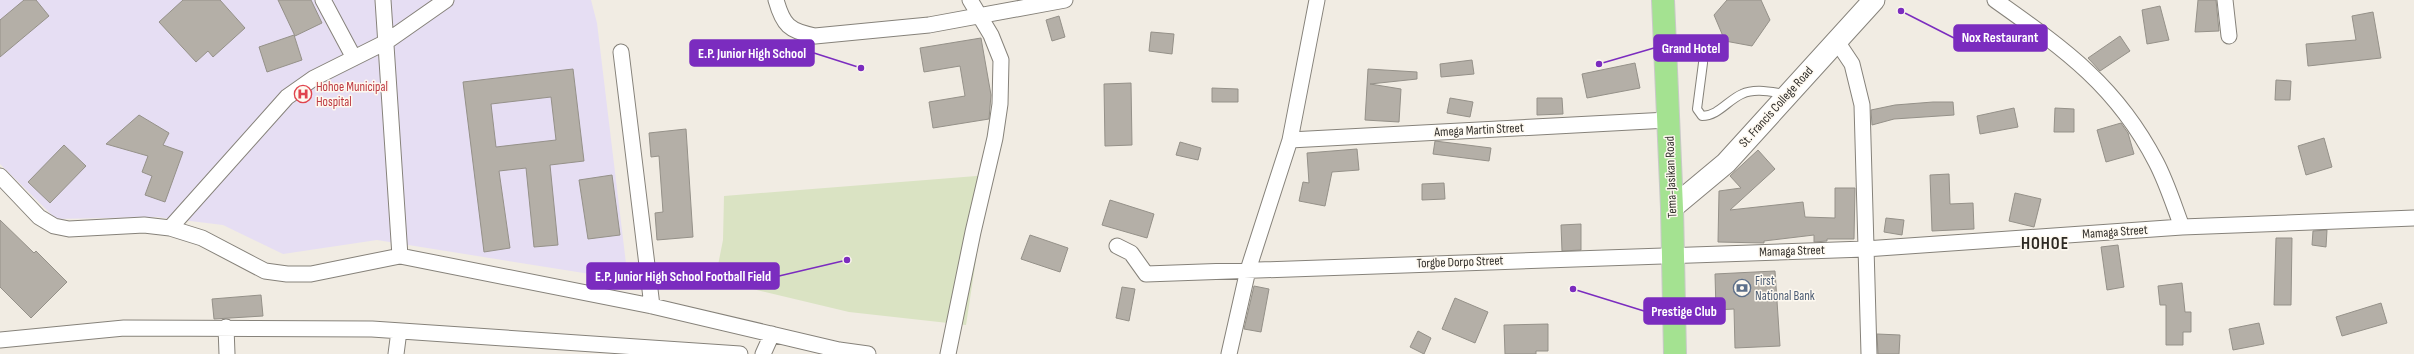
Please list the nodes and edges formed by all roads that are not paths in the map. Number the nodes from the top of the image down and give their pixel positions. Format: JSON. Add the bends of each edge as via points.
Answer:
{"nodes":[{"id":1,"x":323,"y":0,"type":"edge"},
{"id":2,"x":383,"y":0,"type":"edge"},
{"id":3,"x":446,"y":0,"type":"edge"},
{"id":4,"x":776,"y":0,"type":"edge"},
{"id":5,"x":970,"y":0,"type":"edge"},
{"id":6,"x":1065,"y":0,"type":"edge"},
{"id":7,"x":1318,"y":0,"type":"edge"},
{"id":8,"x":1663,"y":0,"type":"edge"},
{"id":9,"x":1995,"y":0,"type":"edge"},
{"id":10,"x":2225,"y":0,"type":"edge"},
{"id":11,"x":1870,"y":1,"type":"edge"},
{"id":12,"x":980,"y":16,"type":"junction"},
{"id":13,"x":2229,"y":36,"type":"dead end"},
{"id":14,"x":1836,"y":40,"type":"junction"},
{"id":15,"x":386,"y":42,"type":"junction"},
{"id":16,"x":621,"y":52,"type":"dead end"},
{"id":17,"x":354,"y":58,"type":"junction"},
{"id":18,"x":1703,"y":64,"type":"dead end"},
{"id":19,"x":1788,"y":94,"type":"junction"},
{"id":20,"x":1668,"y":120,"type":"junction"},
{"id":21,"x":1290,"y":140,"type":"junction"},
{"id":22,"x":0,"y":176,"type":"edge"},
{"id":23,"x":1672,"y":208,"type":"junction"},
{"id":24,"x":2414,"y":218,"type":"edge"},
{"id":25,"x":2182,"y":227,"type":"junction"},
{"id":26,"x":170,"y":228,"type":"junction"},
{"id":27,"x":1117,"y":246,"type":"dead end"},
{"id":28,"x":1865,"y":249,"type":"junction"},
{"id":29,"x":1673,"y":254,"type":"junction"},
{"id":30,"x":400,"y":256,"type":"junction"},
{"id":31,"x":1248,"y":270,"type":"junction"},
{"id":32,"x":652,"y":306,"type":"junction"},
{"id":33,"x":226,"y":327,"type":"junction"},
{"id":34,"x":399,"y":331,"type":"junction"},
{"id":35,"x":772,"y":334,"type":"junction"},
{"id":36,"x":0,"y":340,"type":"edge"},
{"id":37,"x":227,"y":354,"type":"edge"},
{"id":38,"x":396,"y":354,"type":"edge"},
{"id":39,"x":740,"y":354,"type":"edge"},
{"id":40,"x":763,"y":354,"type":"edge"},
{"id":41,"x":868,"y":354,"type":"edge"},
{"id":42,"x":948,"y":354,"type":"edge"},
{"id":43,"x":1229,"y":354,"type":"edge"},
{"id":44,"x":1675,"y":354,"type":"edge"},
{"id":45,"x":1869,"y":354,"type":"edge"}],
"edges":[{"from":1,"to":17,"type":"street"},
{"from":2,"to":15,"type":"street"},
{"from":3,"to":15,"type":"street"},
{"from":4,"to":12,"type":"street","via":[[785,24],[796,32],[815,36],[929,25]]},
{"from":5,"to":12,"type":"street"},
{"from":6,"to":12,"type":"street"},
{"from":7,"to":21,"type":"street"},
{"from":8,"to":20,"type":"highway","name":"Tema-Jasikan Road"},
{"from":9,"to":25,"type":"street","via":[[2065,50],[2094,76],[2120,105],[2157,163]]},
{"from":10,"to":13,"type":"street"},
{"from":11,"to":14,"type":"main road","name":"St. Francis College Road"},
{"from":12,"to":42,"type":"street","via":[[1001,60],[1000,104],[995,138]]},
{"from":14,"to":19,"type":"main road","name":"St. Francis College Road"},
{"from":14,"to":28,"type":"street","via":[[1852,64],[1862,104]]},
{"from":15,"to":17,"type":"street"},
{"from":15,"to":30,"type":"street"},
{"from":16,"to":32,"type":"street"},
{"from":17,"to":26,"type":"street","via":[[300,86],[287,97]]},
{"from":18,"to":19,"type":"lane","via":[[1697,109],[1702,116],[1709,116],[1741,94],[1754,90]]},
{"from":19,"to":23,"type":"main road","name":"St. Francis College Road","via":[[1726,163]]},
{"from":20,"to":21,"type":"street","name":"Amega Martin Street"},
{"from":20,"to":23,"type":"highway","name":"Tema-Jasikan Road"},
{"from":21,"to":31,"type":"street"},
{"from":22,"to":26,"type":"street","via":[[39,218],[54,226],[69,229],[144,225]]},
{"from":23,"to":29,"type":"highway","name":"Tema-Jasikan Road"},
{"from":24,"to":25,"type":"street","name":"Mamaga Street"},
{"from":25,"to":28,"type":"street","name":"Mamaga Street"},
{"from":26,"to":30,"type":"street","via":[[202,238],[265,270],[287,274],[311,274]]},
{"from":27,"to":31,"type":"street","name":"Torgbe Dorpo Street","via":[[1131,253],[1146,274]]},
{"from":28,"to":29,"type":"street","name":"Mamaga Street"},
{"from":28,"to":45,"type":"street"},
{"from":29,"to":31,"type":"street","name":"Torgbe Dorpo Street"},
{"from":29,"to":44,"type":"highway","name":"Tema-Jasikan Road"},
{"from":30,"to":32,"type":"street"},
{"from":31,"to":43,"type":"street"},
{"from":32,"to":35,"type":"street"},
{"from":33,"to":34,"type":"street"},
{"from":33,"to":36,"type":"street","via":[[124,328]]},
{"from":33,"to":37,"type":"street"},
{"from":34,"to":38,"type":"street"},
{"from":34,"to":39,"type":"street"},
{"from":35,"to":40,"type":"street"},
{"from":35,"to":41,"type":"street"}]}
